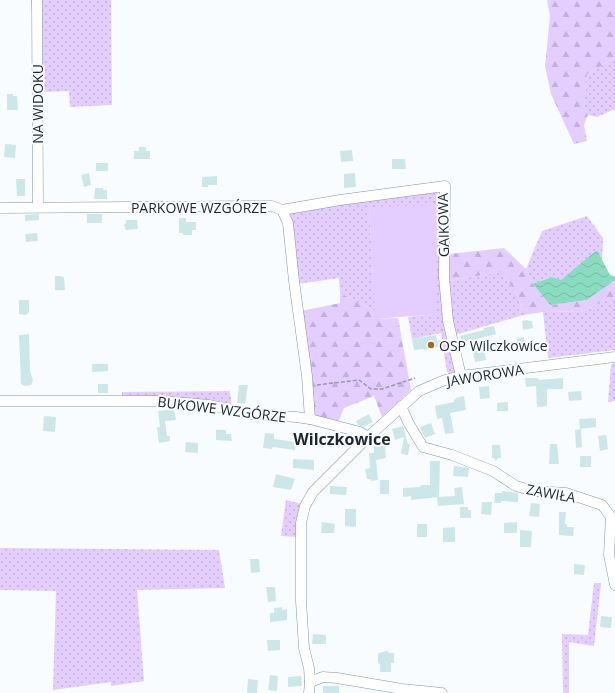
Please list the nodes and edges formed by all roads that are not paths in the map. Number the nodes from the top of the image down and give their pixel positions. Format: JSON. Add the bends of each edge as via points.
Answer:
{"nodes":[{"id":1,"x":37,"y":0,"type":"edge"},
{"id":2,"x":38,"y":207,"type":"junction"},
{"id":3,"x":0,"y":208,"type":"edge"},
{"id":4,"x":282,"y":210,"type":"junction"},
{"id":5,"x":615,"y":357,"type":"edge"},
{"id":6,"x":461,"y":376,"type":"junction"},
{"id":7,"x":0,"y":401,"type":"edge"},
{"id":8,"x":401,"y":406,"type":"junction"},
{"id":9,"x":310,"y":419,"type":"junction"},
{"id":10,"x":368,"y":437,"type":"junction"},
{"id":11,"x":615,"y":585,"type":"edge"},
{"id":12,"x":310,"y":682,"type":"junction"},
{"id":13,"x":309,"y":693,"type":"edge"},
{"id":14,"x":442,"y":693,"type":"edge"}],
"edges":[{"from":1,"to":2,"type":"street","name":"NA WIDOKU"},
{"from":2,"to":3,"type":"street","name":"PARKOWE WZGÓRZE"},
{"from":2,"to":4,"type":"street","name":"PARKOWE WZGÓRZE","via":[[272,206]]},
{"from":4,"to":6,"type":"street","name":"GAIKOWA","via":[[445,186],[444,277],[448,321]]},
{"from":4,"to":9,"type":"street","name":"PARKOWE WZGÓRZE","via":[[288,223]]},
{"from":5,"to":6,"type":"street","name":"JAWOROWA"},
{"from":6,"to":8,"type":"street","name":"JAWOROWA","via":[[419,391]]},
{"from":7,"to":9,"type":"street","name":"BUKOWE WZGÓRZE","via":[[159,401],[209,404],[250,414]]},
{"from":8,"to":10,"type":"street","name":"JAWOROWA"},
{"from":8,"to":11,"type":"street","name":"ZAWIŁA","via":[[423,447],[493,471],[516,486],[534,491],[566,493],[602,505],[611,517],[609,555]]},
{"from":9,"to":10,"type":"street","name":"BUKOWE WZGÓRZE","via":[[360,432]]},
{"from":10,"to":12,"type":"street","name":"JAWOROWA","via":[[313,492],[305,506],[301,523],[302,601],[304,648]]},
{"from":12,"to":13,"type":"street","name":"JAWOROWA"},
{"from":12,"to":14,"type":"street","via":[[323,677],[338,678]]}]}
